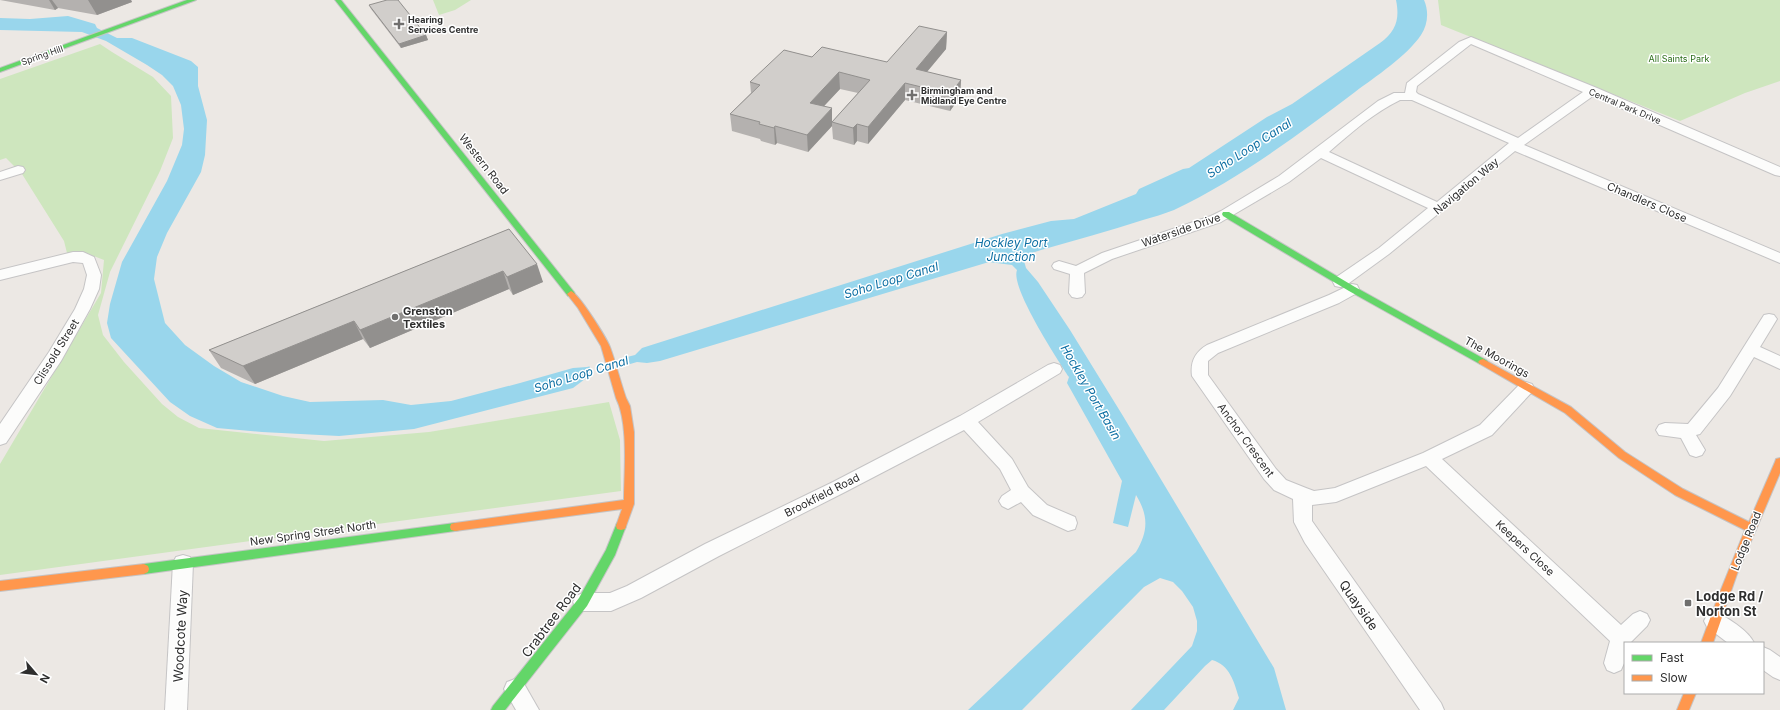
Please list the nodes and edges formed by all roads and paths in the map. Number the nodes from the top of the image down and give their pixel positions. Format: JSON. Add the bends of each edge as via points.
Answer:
{"nodes":[{"id":1,"x":193,"y":0,"type":"edge"},
{"id":2,"x":338,"y":0,"type":"edge"},
{"id":3,"x":0,"y":70,"type":"edge"},
{"id":4,"x":1593,"y":91,"type":"junction"},
{"id":5,"x":1414,"y":97,"type":"junction"},
{"id":6,"x":1516,"y":145,"type":"junction"},
{"id":7,"x":1320,"y":153,"type":"junction"},
{"id":8,"x":18,"y":170,"type":"dead end"},
{"id":9,"x":1780,"y":172,"type":"edge"},
{"id":10,"x":0,"y":176,"type":"edge"},
{"id":11,"x":1439,"y":208,"type":"junction"},
{"id":12,"x":1226,"y":214,"type":"junction"},
{"id":13,"x":1780,"y":258,"type":"edge"},
{"id":14,"x":1059,"y":266,"type":"dead end"},
{"id":15,"x":1077,"y":271,"type":"junction"},
{"id":16,"x":0,"y":275,"type":"edge"},
{"id":17,"x":1346,"y":286,"type":"junction"},
{"id":18,"x":1077,"y":293,"type":"dead end"},
{"id":19,"x":1769,"y":319,"type":"dead end"},
{"id":20,"x":1750,"y":349,"type":"junction"},
{"id":21,"x":1780,"y":363,"type":"edge"},
{"id":22,"x":1054,"y":369,"type":"dead end"},
{"id":23,"x":1526,"y":388,"type":"junction"},
{"id":24,"x":621,"y":398,"type":"joint"},
{"id":25,"x":966,"y":421,"type":"junction"},
{"id":26,"x":1665,"y":430,"type":"dead end"},
{"id":27,"x":1686,"y":432,"type":"junction"},
{"id":28,"x":2,"y":433,"type":"edge"},
{"id":29,"x":1696,"y":450,"type":"dead end"},
{"id":30,"x":1429,"y":458,"type":"junction"},
{"id":31,"x":1779,"y":466,"type":"edge"},
{"id":32,"x":1302,"y":495,"type":"junction"},
{"id":33,"x":629,"y":504,"type":"junction"},
{"id":34,"x":1068,"y":523,"type":"dead end"},
{"id":35,"x":1751,"y":528,"type":"junction"},
{"id":36,"x":183,"y":563,"type":"junction"},
{"id":37,"x":0,"y":586,"type":"edge"},
{"id":38,"x":583,"y":602,"type":"junction"},
{"id":39,"x":1640,"y":620,"type":"dead end"},
{"id":40,"x":1714,"y":621,"type":"junction"},
{"id":41,"x":1621,"y":638,"type":"junction"},
{"id":42,"x":1707,"y":642,"type":"edge"},
{"id":43,"x":1743,"y":642,"type":"edge"},
{"id":44,"x":1764,"y":658,"type":"edge"},
{"id":45,"x":1614,"y":663,"type":"dead end"},
{"id":46,"x":1780,"y":670,"type":"edge"},
{"id":47,"x":515,"y":689,"type":"junction"},
{"id":48,"x":1690,"y":694,"type":"edge"},
{"id":49,"x":176,"y":710,"type":"edge"},
{"id":50,"x":497,"y":710,"type":"edge"},
{"id":51,"x":528,"y":710,"type":"edge"},
{"id":52,"x":1433,"y":710,"type":"edge"},
{"id":53,"x":1683,"y":710,"type":"edge"}],
"edges":[{"from":1,"to":3,"type":"street","name":"Spring Hill"},
{"from":2,"to":24,"type":"street","name":"Western Road","via":[[581,306],[605,346]]},
{"from":4,"to":5,"type":"street","name":"Central Park Drive","via":[[1471,40],[1411,85],[1410,92]]},
{"from":4,"to":6,"type":"street","name":"Navigation Way"},
{"from":4,"to":9,"type":"street","name":"Central Park Drive"},
{"from":5,"to":6,"type":"street","name":"Waterside Drive"},
{"from":5,"to":7,"type":"street","name":"Waterside Drive","via":[[1398,96],[1382,104]]},
{"from":6,"to":11,"type":"street","name":"Navigation Way"},
{"from":6,"to":13,"type":"street","name":"Chandlers Close"},
{"from":7,"to":11,"type":"street"},
{"from":7,"to":12,"type":"street","name":"Waterside Drive","via":[[1266,191]]},
{"from":8,"to":10,"type":"street"},
{"from":11,"to":17,"type":"street","name":"Navigation Way"},
{"from":12,"to":15,"type":"street","name":"Waterside Drive","via":[[1107,256]]},
{"from":12,"to":17,"type":"street","name":"The Moorings"},
{"from":14,"to":15,"type":"street"},
{"from":15,"to":18,"type":"street"},
{"from":16,"to":28,"type":"street","name":"Clissold Street","via":[[73,257],[88,260],[94,275],[86,305]]},
{"from":17,"to":23,"type":"street","name":"The Moorings"},
{"from":17,"to":32,"type":"street","name":"Anchor Crescent","via":[[1334,299],[1214,348],[1204,355],[1198,366],[1200,376],[1270,474],[1280,485]]},
{"from":19,"to":20,"type":"street"},
{"from":20,"to":21,"type":"street"},
{"from":20,"to":27,"type":"street","via":[[1724,392],[1694,429]]},
{"from":22,"to":25,"type":"street","name":"Brookfield Road"},
{"from":23,"to":30,"type":"street","name":"Anchor Crescent","via":[[1486,430]]},
{"from":23,"to":35,"type":"street","name":"The Moorings","via":[[1568,410],[1622,455],[1679,492]]},
{"from":24,"to":33,"type":"street","name":"Crabtree Road","via":[[625,406],[629,432]]},
{"from":25,"to":34,"type":"street","via":[[1006,464],[1015,497]]},
{"from":25,"to":38,"type":"street","name":"Brookfield Road","via":[[634,592],[611,602]]},
{"from":26,"to":27,"type":"street"},
{"from":27,"to":29,"type":"street"},
{"from":30,"to":32,"type":"street","name":"Anchor Crescent","via":[[1336,495],[1314,498]]},
{"from":30,"to":41,"type":"street","name":"Keepers Close"},
{"from":31,"to":35,"type":"street","name":"Lodge Road"},
{"from":32,"to":52,"type":"street","name":"Quayside","via":[[1303,522],[1312,537]]},
{"from":33,"to":36,"type":"street","name":"New Spring Street North"},
{"from":33,"to":38,"type":"street","name":"Crabtree Road","via":[[611,552]]},
{"from":35,"to":40,"type":"street","name":"Lodge Road"},
{"from":36,"to":37,"type":"street","name":"New Spring Street North"},
{"from":36,"to":49,"type":"street","name":"Woodcote Way"},
{"from":38,"to":47,"type":"street","name":"Crabtree Road"},
{"from":39,"to":41,"type":"street"},
{"from":40,"to":42,"type":"street","name":"Lodge Road"},
{"from":40,"to":43,"type":"street"},
{"from":41,"to":45,"type":"street"},
{"from":44,"to":46,"type":"street"},
{"from":47,"to":50,"type":"street","name":"Crabtree Road"},
{"from":47,"to":51,"type":"street"},
{"from":48,"to":53,"type":"street"}]}
